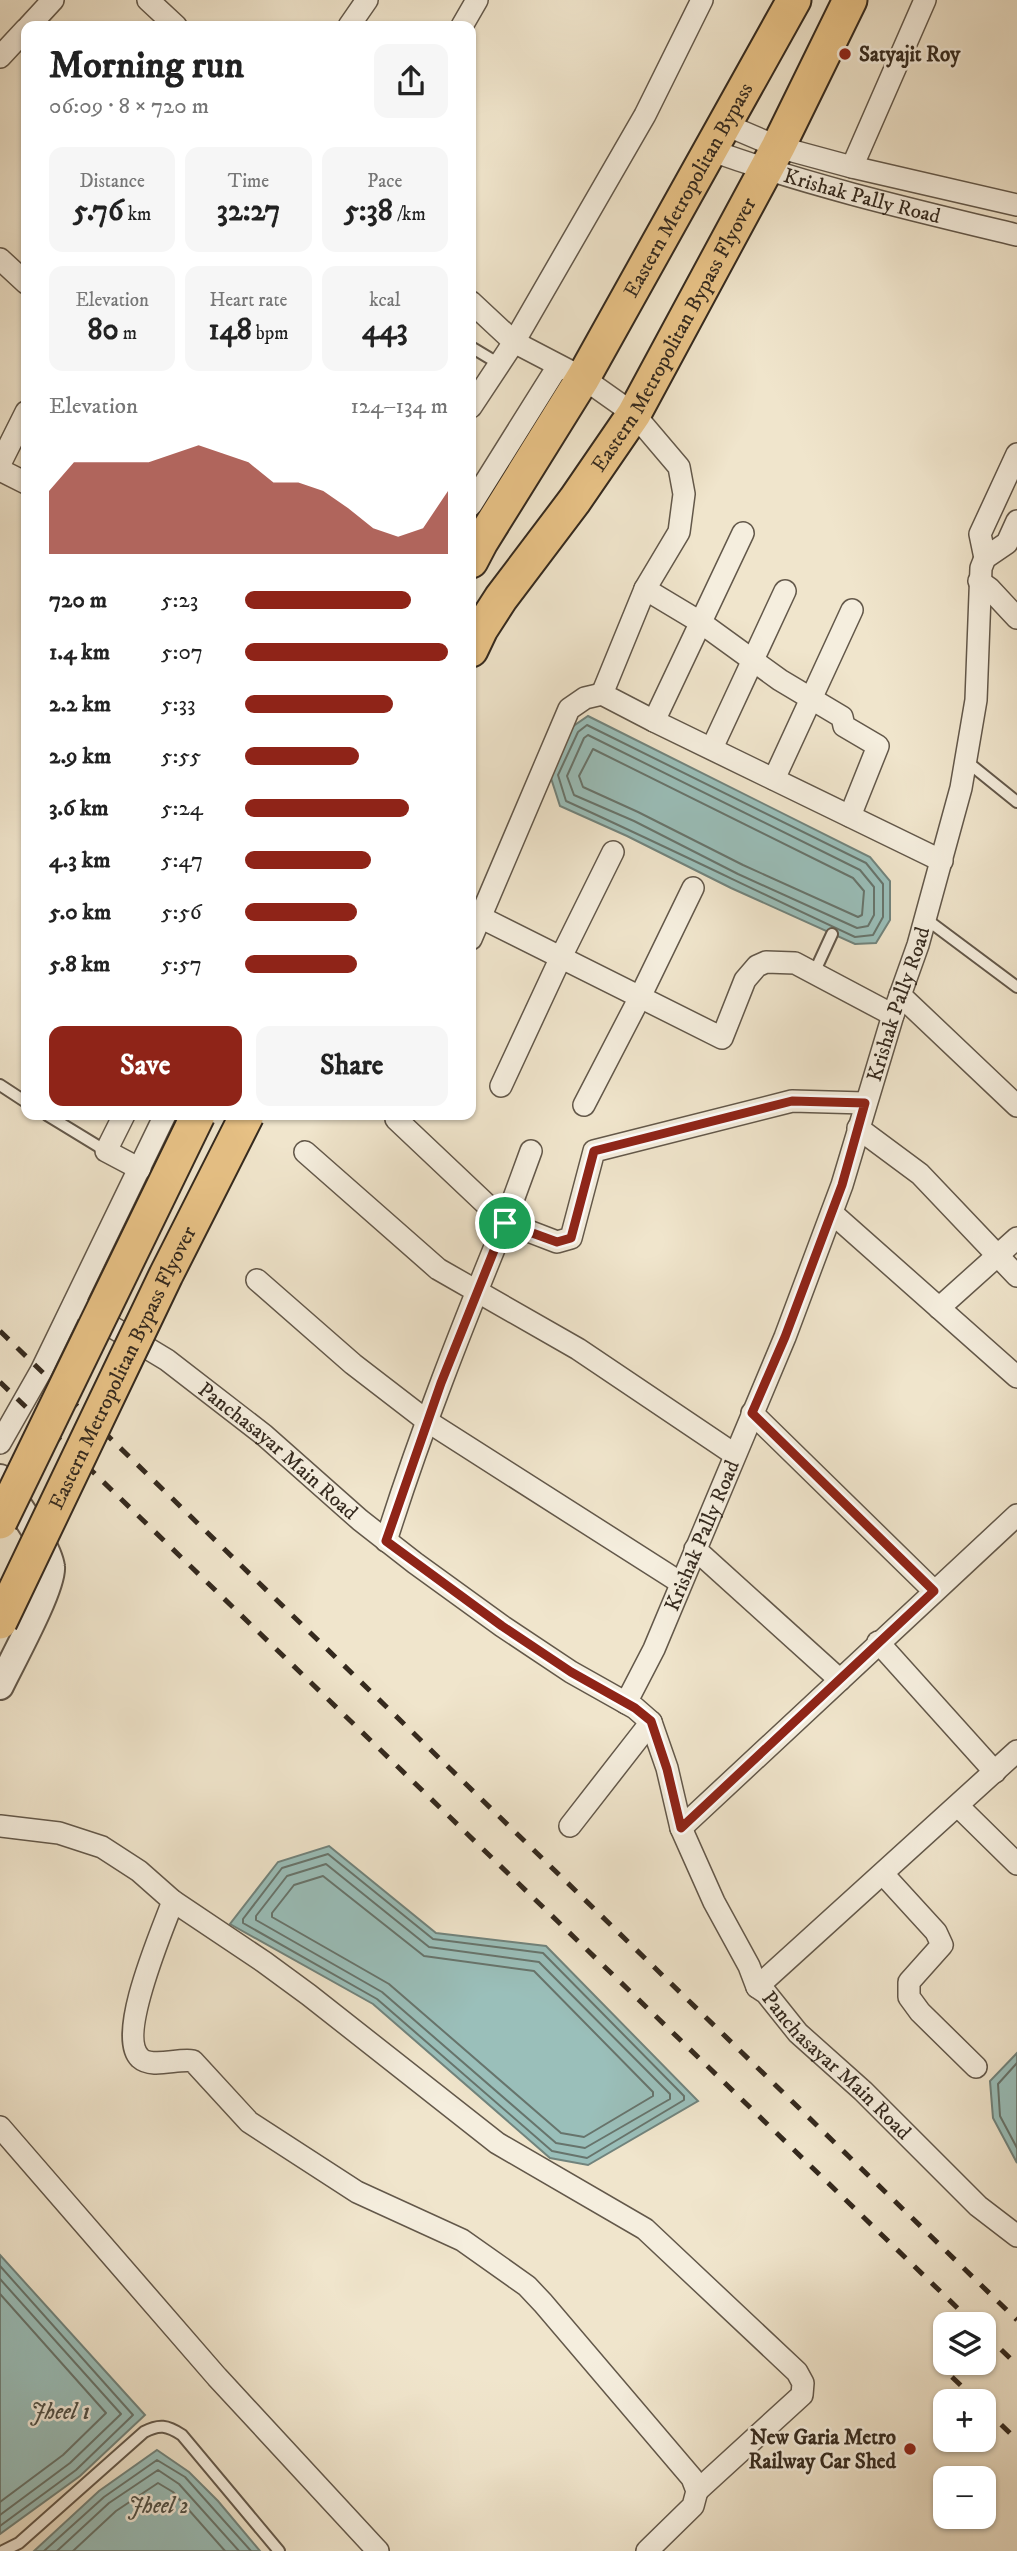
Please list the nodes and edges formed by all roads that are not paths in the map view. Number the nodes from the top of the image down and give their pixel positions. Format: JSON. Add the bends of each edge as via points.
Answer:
{"nodes":[{"id":1,"x":53,"y":0,"type":"edge"},
{"id":2,"x":148,"y":0,"type":"edge"},
{"id":3,"x":367,"y":0,"type":"edge"},
{"id":4,"x":477,"y":0,"type":"edge"},
{"id":5,"x":702,"y":0,"type":"edge"},
{"id":6,"x":793,"y":0,"type":"edge"},
{"id":7,"x":850,"y":0,"type":"edge"},
{"id":8,"x":925,"y":0,"type":"edge"},
{"id":9,"x":33,"y":21,"type":"edge"},
{"id":10,"x":171,"y":21,"type":"edge"},
{"id":11,"x":352,"y":21,"type":"edge"},
{"id":12,"x":465,"y":21,"type":"edge"},
{"id":13,"x":21,"y":34,"type":"edge"},
{"id":14,"x":0,"y":57,"type":"edge"},
{"id":15,"x":717,"y":137,"type":"junction"},
{"id":16,"x":772,"y":158,"type":"junction"},
{"id":17,"x":852,"y":167,"type":"junction"},
{"id":18,"x":1017,"y":205,"type":"edge"},
{"id":19,"x":1017,"y":235,"type":"edge"},
{"id":20,"x":0,"y":259,"type":"edge"},
{"id":21,"x":21,"y":278,"type":"edge"},
{"id":22,"x":476,"y":307,"type":"edge"},
{"id":23,"x":514,"y":342,"type":"junction"},
{"id":24,"x":476,"y":349,"type":"edge"},
{"id":25,"x":501,"y":365,"type":"junction"},
{"id":26,"x":570,"y":372,"type":"junction"},
{"id":27,"x":476,"y":400,"type":"edge"},
{"id":28,"x":634,"y":414,"type":"junction"},
{"id":29,"x":21,"y":422,"type":"edge"},
{"id":30,"x":1017,"y":454,"type":"edge"},
{"id":31,"x":0,"y":464,"type":"edge"},
{"id":32,"x":0,"y":470,"type":"edge"},
{"id":33,"x":21,"y":480,"type":"edge"},
{"id":34,"x":476,"y":498,"type":"edge"},
{"id":35,"x":1017,"y":521,"type":"edge"},
{"id":36,"x":743,"y":533,"type":"dead end"},
{"id":37,"x":476,"y":552,"type":"edge"},
{"id":38,"x":985,"y":558,"type":"junction"},
{"id":39,"x":979,"y":581,"type":"junction"},
{"id":40,"x":645,"y":589,"type":"junction"},
{"id":41,"x":785,"y":592,"type":"dead end"},
{"id":42,"x":852,"y":610,"type":"dead end"},
{"id":43,"x":1017,"y":618,"type":"edge"},
{"id":44,"x":700,"y":622,"type":"junction"},
{"id":45,"x":476,"y":640,"type":"edge"},
{"id":46,"x":752,"y":661,"type":"junction"},
{"id":47,"x":602,"y":694,"type":"junction"},
{"id":48,"x":811,"y":698,"type":"junction"},
{"id":49,"x":654,"y":722,"type":"junction"},
{"id":50,"x":712,"y":748,"type":"junction"},
{"id":51,"x":965,"y":761,"type":"junction"},
{"id":52,"x":774,"y":779,"type":"junction"},
{"id":53,"x":1017,"y":802,"type":"edge"},
{"id":54,"x":850,"y":816,"type":"junction"},
{"id":55,"x":613,"y":852,"type":"dead end"},
{"id":56,"x":942,"y":861,"type":"junction"},
{"id":57,"x":693,"y":888,"type":"dead end"},
{"id":58,"x":482,"y":918,"type":"junction"},
{"id":59,"x":926,"y":919,"type":"junction"},
{"id":60,"x":476,"y":929,"type":"edge"},
{"id":61,"x":832,"y":934,"type":"dead end"},
{"id":62,"x":561,"y":957,"type":"junction"},
{"id":63,"x":814,"y":974,"type":"junction"},
{"id":64,"x":1017,"y":986,"type":"edge"},
{"id":65,"x":640,"y":997,"type":"junction"},
{"id":66,"x":896,"y":1005,"type":"junction"},
{"id":67,"x":0,"y":1086,"type":"edge"},
{"id":68,"x":501,"y":1086,"type":"dead end"},
{"id":69,"x":21,"y":1099,"type":"edge"},
{"id":70,"x":865,"y":1103,"type":"junction"},
{"id":71,"x":584,"y":1105,"type":"dead end"},
{"id":72,"x":1017,"y":1106,"type":"edge"},
{"id":73,"x":55,"y":1120,"type":"edge"},
{"id":74,"x":122,"y":1120,"type":"edge"},
{"id":75,"x":163,"y":1120,"type":"edge"},
{"id":76,"x":196,"y":1120,"type":"edge"},
{"id":77,"x":244,"y":1120,"type":"edge"},
{"id":78,"x":397,"y":1120,"type":"edge"},
{"id":79,"x":858,"y":1128,"type":"junction"},
{"id":80,"x":106,"y":1151,"type":"junction"},
{"id":81,"x":531,"y":1151,"type":"dead end"},
{"id":82,"x":305,"y":1152,"type":"dead end"},
{"id":83,"x":140,"y":1169,"type":"junction"},
{"id":84,"x":832,"y":1213,"type":"junction"},
{"id":85,"x":505,"y":1223,"type":"junction"},
{"id":86,"x":1017,"y":1238,"type":"edge"},
{"id":87,"x":998,"y":1256,"type":"junction"},
{"id":88,"x":1017,"y":1276,"type":"edge"},
{"id":89,"x":257,"y":1280,"type":"dead end"},
{"id":90,"x":477,"y":1290,"type":"junction"},
{"id":91,"x":74,"y":1304,"type":"junction"},
{"id":92,"x":939,"y":1308,"type":"junction"},
{"id":93,"x":1017,"y":1377,"type":"edge"},
{"id":94,"x":752,"y":1413,"type":"junction"},
{"id":95,"x":427,"y":1421,"type":"junction"},
{"id":96,"x":0,"y":1443,"type":"edge"},
{"id":97,"x":734,"y":1454,"type":"junction"},
{"id":98,"x":0,"y":1478,"type":"edge"},
{"id":99,"x":1017,"y":1515,"type":"edge"},
{"id":100,"x":0,"y":1522,"type":"edge"},
{"id":101,"x":386,"y":1541,"type":"junction"},
{"id":102,"x":695,"y":1549,"type":"junction"},
{"id":103,"x":681,"y":1583,"type":"junction"},
{"id":104,"x":934,"y":1591,"type":"junction"},
{"id":105,"x":0,"y":1622,"type":"edge"},
{"id":106,"x":878,"y":1642,"type":"junction"},
{"id":107,"x":839,"y":1679,"type":"junction"},
{"id":108,"x":0,"y":1686,"type":"edge"},
{"id":109,"x":626,"y":1703,"type":"junction"},
{"id":110,"x":651,"y":1721,"type":"junction"},
{"id":111,"x":1017,"y":1751,"type":"edge"},
{"id":112,"x":995,"y":1772,"type":"junction"},
{"id":113,"x":958,"y":1806,"type":"junction"},
{"id":114,"x":0,"y":1826,"type":"edge"},
{"id":115,"x":570,"y":1826,"type":"dead end"},
{"id":116,"x":681,"y":1828,"type":"junction"},
{"id":117,"x":1017,"y":1864,"type":"edge"},
{"id":118,"x":883,"y":1874,"type":"junction"},
{"id":119,"x":173,"y":1901,"type":"junction"},
{"id":120,"x":757,"y":1987,"type":"junction"},
{"id":121,"x":976,"y":2067,"type":"dead end"},
{"id":122,"x":0,"y":2127,"type":"edge"},
{"id":123,"x":1017,"y":2236,"type":"edge"},
{"id":124,"x":697,"y":2491,"type":"junction"},
{"id":125,"x":3,"y":2551,"type":"edge"},
{"id":126,"x":279,"y":2551,"type":"edge"},
{"id":127,"x":378,"y":2551,"type":"edge"},
{"id":128,"x":647,"y":2551,"type":"edge"}],
"edges":[{"from":1,"to":9,"type":"street"},
{"from":2,"to":10,"type":"street"},
{"from":3,"to":11,"type":"street"},
{"from":4,"to":12,"type":"street"},
{"from":5,"to":23,"type":"street","via":[[645,115]]},
{"from":6,"to":15,"type":"main road","name":"Eastern Metropolitan Bypass"},
{"from":7,"to":16,"type":"main road","name":"Eastern Metropolitan Bypass Flyover"},
{"from":8,"to":17,"type":"street"},
{"from":13,"to":14,"type":"street"},
{"from":15,"to":16,"type":"street","name":"Krishak Pally Road"},
{"from":15,"to":16,"type":"street","name":"Krishak Pally Road"},
{"from":15,"to":26,"type":"main road","name":"Eastern Metropolitan Bypass"},
{"from":16,"to":17,"type":"street","name":"Krishak Pally Road"},
{"from":16,"to":19,"type":"street","name":"Krishak Pally Road","via":[[870,200]]},
{"from":16,"to":28,"type":"main road","name":"Eastern Metropolitan Bypass Flyover"},
{"from":17,"to":18,"type":"street","name":"Krishak Pally Road"},
{"from":20,"to":21,"type":"street"},
{"from":22,"to":23,"type":"street"},
{"from":23,"to":25,"type":"street"},
{"from":23,"to":26,"type":"street"},
{"from":24,"to":25,"type":"lane"},
{"from":25,"to":27,"type":"street"},
{"from":26,"to":28,"type":"street"},
{"from":26,"to":34,"type":"street"},
{"from":26,"to":37,"type":"main road"},
{"from":28,"to":40,"type":"street","via":[[679,467],[684,494],[679,532]]},
{"from":28,"to":45,"type":"main road","name":"Eastern Metropolitan Bypass Flyover"},
{"from":29,"to":31,"type":"street"},
{"from":30,"to":38,"type":"street","name":"Krishak Pally Road","via":[[980,534]]},
{"from":32,"to":33,"type":"street"},
{"from":35,"to":38,"type":"street","via":[[1007,542]]},
{"from":36,"to":44,"type":"street"},
{"from":38,"to":39,"type":"street","name":"Krishak Pally Road"},
{"from":39,"to":43,"type":"street"},
{"from":39,"to":51,"type":"street","name":"Krishak Pally Road","via":[[976,700]]},
{"from":40,"to":44,"type":"street"},
{"from":40,"to":47,"type":"street"},
{"from":41,"to":46,"type":"street"},
{"from":42,"to":48,"type":"street"},
{"from":44,"to":46,"type":"street"},
{"from":44,"to":49,"type":"street"},
{"from":46,"to":48,"type":"street"},
{"from":46,"to":50,"type":"street"},
{"from":47,"to":49,"type":"street"},
{"from":47,"to":58,"type":"street","via":[[578,702],[566,716]]},
{"from":48,"to":52,"type":"street"},
{"from":48,"to":54,"type":"street","via":[[842,717],[844,726],[878,746]]},
{"from":49,"to":50,"type":"street"},
{"from":50,"to":52,"type":"street"},
{"from":51,"to":53,"type":"lane"},
{"from":51,"to":56,"type":"street","name":"Krishak Pally Road"},
{"from":52,"to":54,"type":"street"},
{"from":54,"to":56,"type":"street"},
{"from":55,"to":62,"type":"street"},
{"from":56,"to":59,"type":"street","name":"Krishak Pally Road"},
{"from":57,"to":65,"type":"street"},
{"from":58,"to":60,"type":"street"},
{"from":58,"to":62,"type":"street"},
{"from":59,"to":64,"type":"lane"},
{"from":59,"to":66,"type":"street","name":"Krishak Pally Road"},
{"from":61,"to":63,"type":"lane"},
{"from":62,"to":65,"type":"street"},
{"from":62,"to":68,"type":"street"},
{"from":63,"to":65,"type":"street","via":[[795,963],[757,966],[746,980],[722,1038]]},
{"from":63,"to":66,"type":"street"},
{"from":65,"to":71,"type":"street"},
{"from":66,"to":70,"type":"street","name":"Krishak Pally Road"},
{"from":66,"to":72,"type":"street"},
{"from":67,"to":69,"type":"lane"},
{"from":70,"to":79,"type":"street","name":"Krishak Pally Road"},
{"from":70,"to":85,"type":"street","via":[[792,1101],[594,1151],[571,1238],[557,1242]]},
{"from":73,"to":80,"type":"lane"},
{"from":74,"to":80,"type":"street"},
{"from":75,"to":83,"type":"street"},
{"from":76,"to":100,"type":"main road","name":"Eastern Metropolitan Bypass Flyover","bridge":true},
{"from":77,"to":105,"type":"main road","name":"Eastern Metropolitan Bypass Flyover","bridge":true},
{"from":78,"to":85,"type":"street"},
{"from":79,"to":84,"type":"street","name":"Krishak Pally Road"},
{"from":79,"to":87,"type":"street","via":[[920,1174]]},
{"from":80,"to":83,"type":"street"},
{"from":81,"to":85,"type":"street"},
{"from":82,"to":90,"type":"street","via":[[438,1269]]},
{"from":83,"to":91,"type":"street"},
{"from":84,"to":92,"type":"street"},
{"from":84,"to":94,"type":"street","name":"Krishak Pally Road"},
{"from":85,"to":90,"type":"street"},
{"from":86,"to":87,"type":"street"},
{"from":87,"to":88,"type":"street"},
{"from":87,"to":92,"type":"street"},
{"from":89,"to":95,"type":"street"},
{"from":90,"to":95,"type":"street"},
{"from":90,"to":97,"type":"street","via":[[578,1349]]},
{"from":91,"to":96,"type":"street"},
{"from":91,"to":101,"type":"street","name":"Panchasayar Main Road","via":[[167,1360]]},
{"from":92,"to":93,"type":"street"},
{"from":94,"to":97,"type":"street","name":"Krishak Pally Road"},
{"from":94,"to":104,"type":"street"},
{"from":95,"to":101,"type":"street"},
{"from":95,"to":103,"type":"street"},
{"from":97,"to":102,"type":"street","name":"Krishak Pally Road"},
{"from":98,"to":108,"type":"street","via":[[46,1551],[52,1569]]},
{"from":99,"to":104,"type":"street"},
{"from":101,"to":109,"type":"street","name":"Panchasayar Main Road","via":[[502,1626]]},
{"from":102,"to":103,"type":"street","name":"Krishak Pally Road"},
{"from":102,"to":107,"type":"street"},
{"from":103,"to":109,"type":"street","name":"Krishak Pally Road"},
{"from":104,"to":106,"type":"street"},
{"from":106,"to":107,"type":"street"},
{"from":106,"to":112,"type":"street"},
{"from":107,"to":116,"type":"street"},
{"from":109,"to":110,"type":"street","name":"Panchasayar Main Road"},
{"from":110,"to":115,"type":"street"},
{"from":110,"to":116,"type":"street","name":"Panchasayar Main Road"},
{"from":111,"to":112,"type":"street"},
{"from":112,"to":113,"type":"street"},
{"from":113,"to":117,"type":"street"},
{"from":113,"to":118,"type":"street"},
{"from":114,"to":119,"type":"street","via":[[59,1833],[102,1847]]},
{"from":116,"to":120,"type":"street","name":"Panchasayar Main Road"},
{"from":118,"to":120,"type":"street"},
{"from":118,"to":121,"type":"street","via":[[936,1931],[942,1945],[909,1982],[909,1997]]},
{"from":119,"to":124,"type":"street","via":[[137,2000],[135,2049],[141,2059],[193,2062],[249,2122],[357,2192],[462,2240],[527,2286],[659,2437]]},
{"from":119,"to":124,"type":"street","via":[[309,1995],[497,2144],[645,2229],[797,2372],[803,2383],[802,2396]]},
{"from":120,"to":123,"type":"street","name":"Panchasayar Main Road","via":[[798,2033],[978,2206]]},
{"from":122,"to":127,"type":"street","via":[[218,2377]]},
{"from":124,"to":128,"type":"street","via":[[693,2506]]},
{"from":125,"to":126,"type":"lane","via":[[19,2543],[144,2432],[169,2426]]}]}
